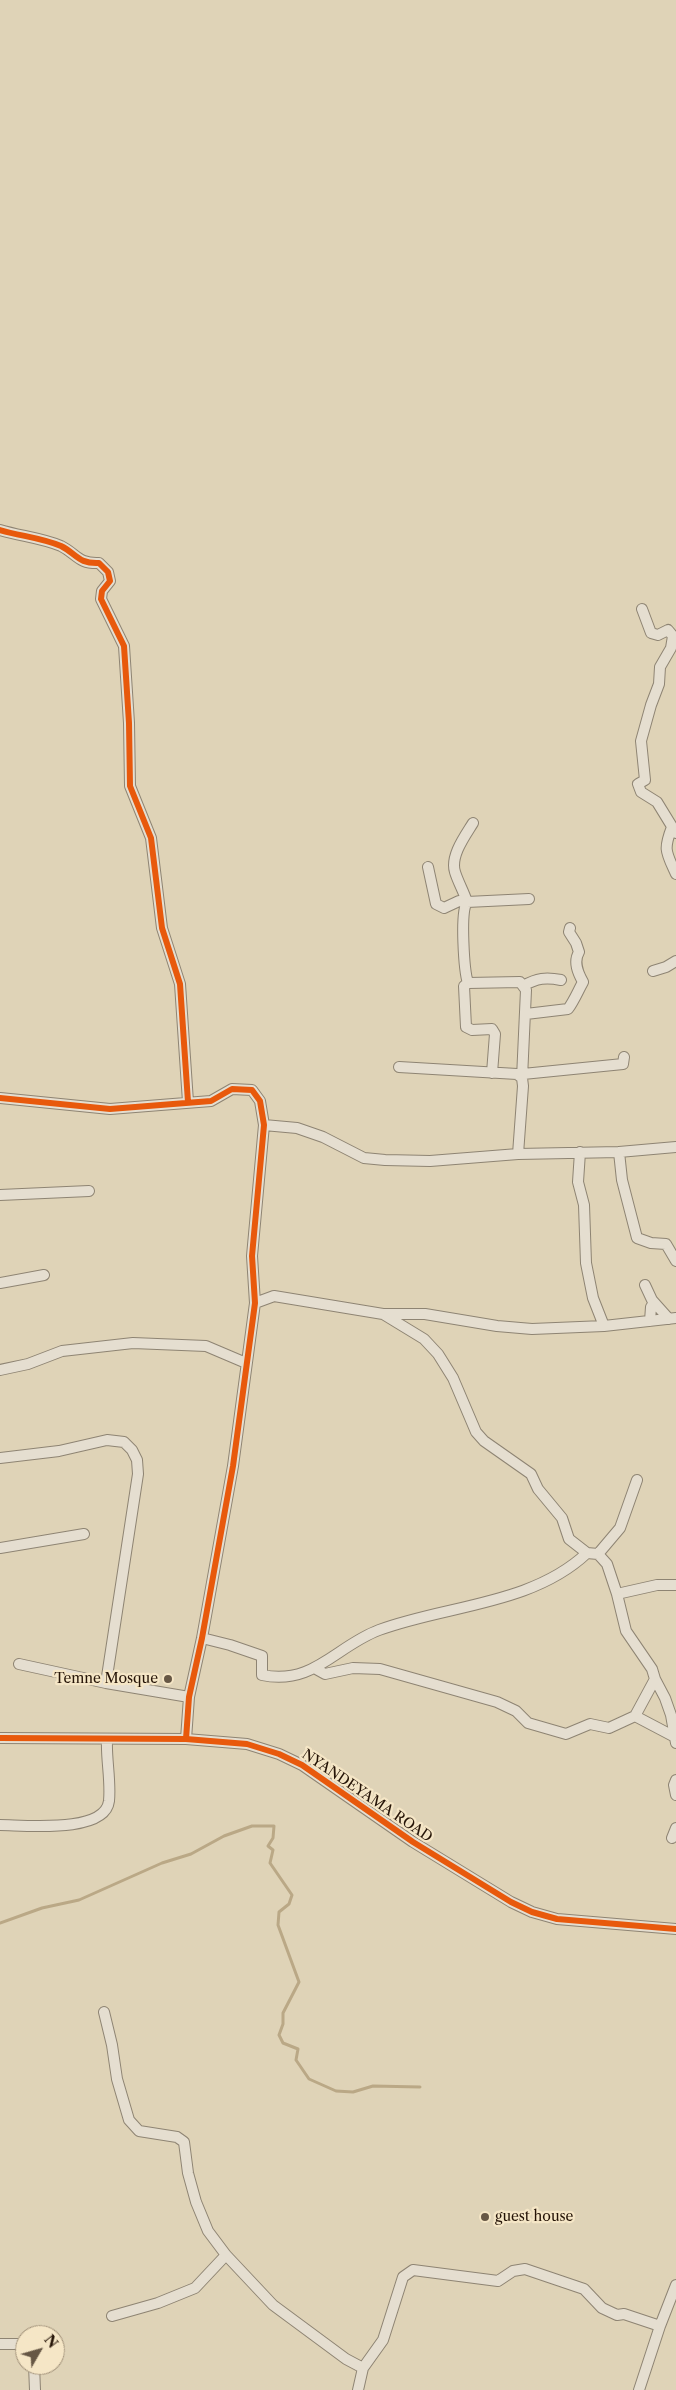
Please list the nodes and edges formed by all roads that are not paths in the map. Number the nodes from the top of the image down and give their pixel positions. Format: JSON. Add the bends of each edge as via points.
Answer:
{"nodes":[{"id":1,"x":0,"y":530,"type":"edge"},
{"id":2,"x":642,"y":609,"type":"dead end"},
{"id":3,"x":473,"y":823,"type":"dead end"},
{"id":4,"x":674,"y":830,"type":"edge"},
{"id":5,"x":428,"y":867,"type":"dead end"},
{"id":6,"x":676,"y":874,"type":"edge"},
{"id":7,"x":529,"y":899,"type":"dead end"},
{"id":8,"x":467,"y":902,"type":"junction"},
{"id":9,"x":570,"y":928,"type":"dead end"},
{"id":10,"x":676,"y":961,"type":"edge"},
{"id":11,"x":653,"y":971,"type":"dead end"},
{"id":12,"x":562,"y":980,"type":"dead end"},
{"id":13,"x":468,"y":983,"type":"junction"},
{"id":14,"x":523,"y":986,"type":"junction"},
{"id":15,"x":526,"y":1014,"type":"junction"},
{"id":16,"x":624,"y":1057,"type":"dead end"},
{"id":17,"x":399,"y":1067,"type":"dead end"},
{"id":18,"x":492,"y":1073,"type":"junction"},
{"id":19,"x":523,"y":1076,"type":"junction"},
{"id":20,"x":0,"y":1098,"type":"edge"},
{"id":21,"x":188,"y":1102,"type":"junction"},
{"id":22,"x":264,"y":1125,"type":"junction"},
{"id":23,"x":676,"y":1147,"type":"edge"},
{"id":24,"x":580,"y":1152,"type":"junction"},
{"id":25,"x":620,"y":1152,"type":"junction"},
{"id":26,"x":518,"y":1154,"type":"junction"},
{"id":27,"x":89,"y":1191,"type":"dead end"},
{"id":28,"x":0,"y":1196,"type":"edge"},
{"id":29,"x":676,"y":1260,"type":"edge"},
{"id":30,"x":44,"y":1275,"type":"dead end"},
{"id":31,"x":0,"y":1282,"type":"edge"},
{"id":32,"x":645,"y":1285,"type":"dead end"},
{"id":33,"x":255,"y":1303,"type":"junction"},
{"id":34,"x":654,"y":1303,"type":"junction"},
{"id":35,"x":383,"y":1314,"type":"junction"},
{"id":36,"x":672,"y":1319,"type":"edge"},
{"id":37,"x":650,"y":1321,"type":"junction"},
{"id":38,"x":604,"y":1326,"type":"junction"},
{"id":39,"x":246,"y":1362,"type":"junction"},
{"id":40,"x":0,"y":1370,"type":"edge"},
{"id":41,"x":0,"y":1458,"type":"edge"},
{"id":42,"x":637,"y":1480,"type":"dead end"},
{"id":43,"x":84,"y":1534,"type":"dead end"},
{"id":44,"x":0,"y":1548,"type":"edge"},
{"id":45,"x":587,"y":1553,"type":"junction"},
{"id":46,"x":598,"y":1554,"type":"junction"},
{"id":47,"x":676,"y":1584,"type":"edge"},
{"id":48,"x":617,"y":1594,"type":"junction"},
{"id":49,"x":202,"y":1638,"type":"junction"},
{"id":50,"x":19,"y":1664,"type":"dead end"},
{"id":51,"x":316,"y":1669,"type":"junction"},
{"id":52,"x":655,"y":1679,"type":"junction"},
{"id":53,"x":106,"y":1683,"type":"junction"},
{"id":54,"x":189,"y":1697,"type":"junction"},
{"id":55,"x":635,"y":1716,"type":"junction"},
{"id":56,"x":0,"y":1738,"type":"edge"},
{"id":57,"x":107,"y":1739,"type":"junction"},
{"id":58,"x":186,"y":1739,"type":"junction"},
{"id":59,"x":675,"y":1739,"type":"edge"},
{"id":60,"x":676,"y":1780,"type":"edge"},
{"id":61,"x":676,"y":1796,"type":"edge"},
{"id":62,"x":0,"y":1825,"type":"edge"},
{"id":63,"x":676,"y":1929,"type":"edge"},
{"id":64,"x":104,"y":2012,"type":"dead end"},
{"id":65,"x":226,"y":2256,"type":"junction"},
{"id":66,"x":676,"y":2285,"type":"edge"},
{"id":67,"x":112,"y":2316,"type":"dead end"},
{"id":68,"x":660,"y":2326,"type":"junction"},
{"id":69,"x":0,"y":2344,"type":"edge"},
{"id":70,"x":15,"y":2344,"type":"edge"},
{"id":71,"x":363,"y":2368,"type":"junction"},
{"id":72,"x":34,"y":2375,"type":"edge"},
{"id":73,"x":35,"y":2390,"type":"edge"},
{"id":74,"x":358,"y":2390,"type":"edge"},
{"id":75,"x":639,"y":2390,"type":"edge"}],
"edges":[{"from":1,"to":21,"type":"street","via":[[62,547],[88,564],[98,563],[108,572],[110,581],[102,591],[101,599],[124,646],[130,723],[130,786],[151,838],[159,913],[180,984]]},
{"from":2,"to":4,"type":"street","via":[[651,633],[658,635],[668,630],[672,636],[671,648],[660,667],[659,684],[641,741],[644,780],[638,784],[641,792],[657,802]]},
{"from":3,"to":8,"type":"street","via":[[461,843],[455,863],[455,872]]},
{"from":4,"to":6,"type":"street","via":[[666,843]]},
{"from":5,"to":8,"type":"street","via":[[436,904],[444,908],[459,901]]},
{"from":7,"to":8,"type":"street"},
{"from":8,"to":13,"type":"street","via":[[464,906],[464,930]]},
{"from":9,"to":15,"type":"street","via":[[578,952],[577,970],[583,982],[572,1004],[568,1009]]},
{"from":10,"to":11,"type":"street"},
{"from":12,"to":14,"type":"street","via":[[548,977]]},
{"from":13,"to":14,"type":"street","via":[[508,980],[520,982]]},
{"from":13,"to":18,"type":"street","via":[[464,986],[466,1027],[472,1030],[492,1029],[495,1034]]},
{"from":14,"to":15,"type":"street","via":[[526,990]]},
{"from":15,"to":19,"type":"street"},
{"from":16,"to":19,"type":"street","via":[[623,1064]]},
{"from":17,"to":18,"type":"street"},
{"from":18,"to":19,"type":"street"},
{"from":19,"to":26,"type":"street"},
{"from":20,"to":21,"type":"street","via":[[110,1109]]},
{"from":21,"to":22,"type":"street","via":[[211,1101],[232,1089],[252,1090],[260,1101]]},
{"from":22,"to":26,"type":"street","via":[[297,1128],[324,1137],[364,1158],[430,1161]]},
{"from":22,"to":33,"type":"street","via":[[252,1256]]},
{"from":23,"to":25,"type":"street"},
{"from":24,"to":25,"type":"street"},
{"from":24,"to":26,"type":"street"},
{"from":24,"to":38,"type":"street","via":[[578,1182],[584,1205],[586,1263],[592,1298]]},
{"from":25,"to":29,"type":"street","via":[[622,1180],[637,1238],[666,1244]]},
{"from":27,"to":28,"type":"street"},
{"from":30,"to":31,"type":"street"},
{"from":32,"to":34,"type":"street"},
{"from":33,"to":35,"type":"street","via":[[274,1296]]},
{"from":33,"to":39,"type":"street"},
{"from":34,"to":36,"type":"street"},
{"from":34,"to":37,"type":"street"},
{"from":35,"to":38,"type":"street","via":[[425,1314],[532,1329]]},
{"from":35,"to":45,"type":"street","via":[[424,1340],[438,1354],[453,1378],[476,1432],[484,1442],[531,1474],[538,1489],[562,1518],[569,1539]]},
{"from":36,"to":37,"type":"street"},
{"from":37,"to":38,"type":"street"},
{"from":39,"to":40,"type":"street","via":[[206,1346],[133,1343],[62,1351]]},
{"from":39,"to":49,"type":"street","via":[[233,1466]]},
{"from":41,"to":53,"type":"street","via":[[59,1451],[107,1440],[124,1442],[137,1460],[138,1474]]},
{"from":42,"to":46,"type":"street","via":[[620,1528]]},
{"from":43,"to":44,"type":"street"},
{"from":45,"to":46,"type":"street"},
{"from":45,"to":51,"type":"street","via":[[572,1567],[519,1592],[408,1619],[378,1630]]},
{"from":46,"to":48,"type":"street","via":[[607,1564]]},
{"from":47,"to":48,"type":"street"},
{"from":48,"to":52,"type":"street","via":[[626,1631],[652,1669]]},
{"from":49,"to":51,"type":"street","via":[[262,1656],[262,1675],[274,1678]]},
{"from":49,"to":54,"type":"street"},
{"from":50,"to":53,"type":"street"},
{"from":51,"to":55,"type":"street","via":[[325,1674],[353,1668],[380,1669],[497,1702],[516,1711],[528,1723],[566,1734],[590,1724],[609,1728]]},
{"from":52,"to":55,"type":"street"},
{"from":52,"to":59,"type":"street","via":[[671,1715]]},
{"from":53,"to":54,"type":"street"},
{"from":54,"to":58,"type":"street"},
{"from":55,"to":59,"type":"street"},
{"from":56,"to":57,"type":"street","name":"NYANDEYAMA ROAD"},
{"from":57,"to":58,"type":"street","name":"NYANDEYAMA ROAD"},
{"from":57,"to":62,"type":"street","via":[[109,1802],[103,1813],[93,1820],[60,1825]]},
{"from":58,"to":63,"type":"street","name":"NYANDEYAMA ROAD","via":[[247,1744],[302,1765],[413,1842],[532,1912],[557,1919]]},
{"from":60,"to":61,"type":"street"},
{"from":64,"to":65,"type":"street","via":[[116,2079],[129,2120],[139,2132],[177,2137],[184,2142],[196,2202],[208,2231]]},
{"from":65,"to":67,"type":"street","via":[[195,2288]]},
{"from":65,"to":71,"type":"street","via":[[273,2305]]},
{"from":66,"to":68,"type":"street"},
{"from":68,"to":71,"type":"street","via":[[624,2314],[616,2315],[602,2308],[584,2289],[525,2269],[519,2268],[498,2281],[413,2270],[403,2277],[383,2340]]},
{"from":68,"to":75,"type":"street"},
{"from":69,"to":70,"type":"street"},
{"from":71,"to":74,"type":"street"},
{"from":72,"to":73,"type":"street"}]}
